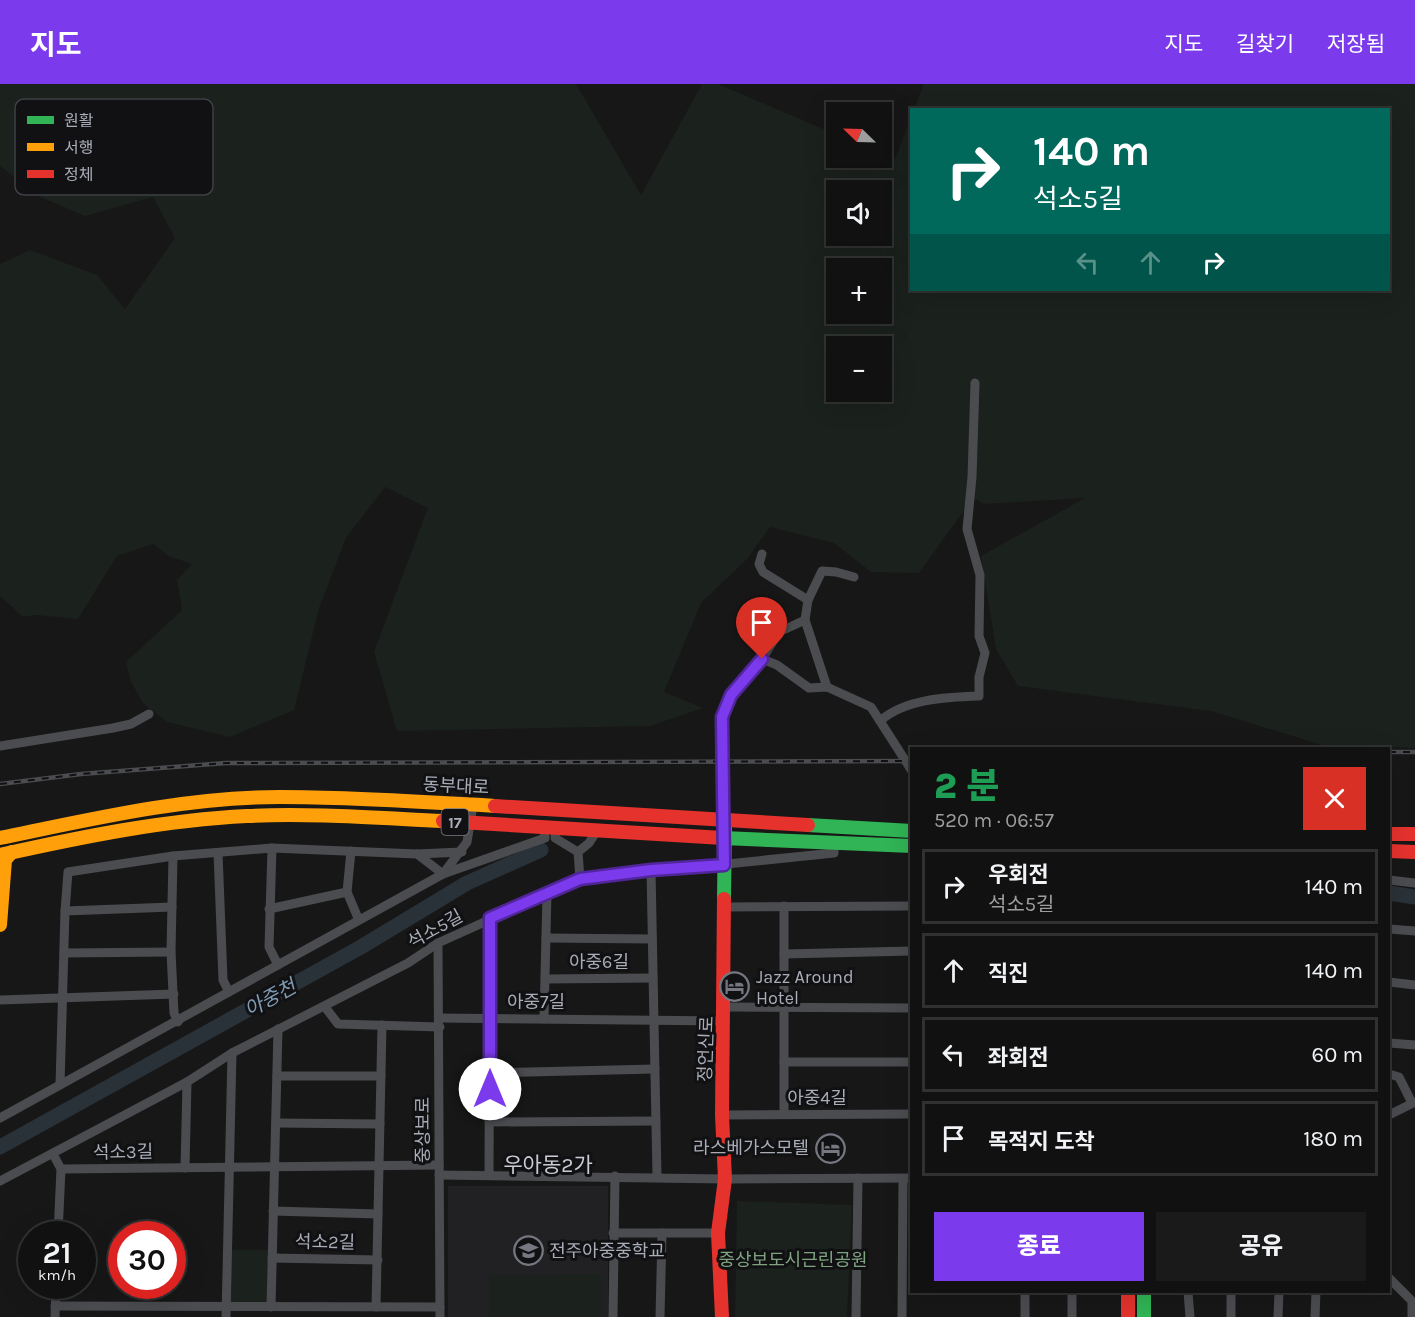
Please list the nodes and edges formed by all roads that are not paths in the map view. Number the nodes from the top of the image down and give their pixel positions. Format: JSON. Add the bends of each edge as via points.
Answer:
{"nodes":[{"id":1,"x":975,"y":383,"type":"dead end"},
{"id":2,"x":762,"y":554,"type":"dead end"},
{"id":3,"x":854,"y":577,"type":"dead end"},
{"id":4,"x":808,"y":600,"type":"junction"},
{"id":5,"x":805,"y":620,"type":"junction"},
{"id":6,"x":762,"y":659,"type":"junction"},
{"id":7,"x":827,"y":687,"type":"junction"},
{"id":8,"x":149,"y":714,"type":"dead end"},
{"id":9,"x":880,"y":721,"type":"junction"},
{"id":10,"x":0,"y":746,"type":"edge"},
{"id":11,"x":910,"y":768,"type":"edge"},
{"id":12,"x":473,"y":805,"type":"junction"},
{"id":13,"x":725,"y":822,"type":"junction"},
{"id":14,"x":471,"y":823,"type":"junction"},
{"id":15,"x":598,"y":828,"type":"junction"},
{"id":16,"x":910,"y":831,"type":"edge"},
{"id":17,"x":550,"y":832,"type":"junction"},
{"id":18,"x":1390,"y":834,"type":"edge"},
{"id":19,"x":1415,"y":834,"type":"edge"},
{"id":20,"x":724,"y":837,"type":"junction"},
{"id":21,"x":0,"y":838,"type":"edge"},
{"id":22,"x":834,"y":844,"type":"junction"},
{"id":23,"x":910,"y":846,"type":"edge"},
{"id":24,"x":272,"y":848,"type":"junction"},
{"id":25,"x":351,"y":851,"type":"junction"},
{"id":26,"x":1390,"y":851,"type":"edge"},
{"id":27,"x":462,"y":852,"type":"junction"},
{"id":28,"x":578,"y":852,"type":"junction"},
{"id":29,"x":1415,"y":852,"type":"edge"},
{"id":30,"x":218,"y":853,"type":"junction"},
{"id":31,"x":6,"y":854,"type":"edge"},
{"id":32,"x":417,"y":854,"type":"junction"},
{"id":33,"x":173,"y":856,"type":"junction"},
{"id":34,"x":724,"y":865,"type":"junction"},
{"id":35,"x":651,"y":870,"type":"junction"},
{"id":36,"x":443,"y":874,"type":"junction"},
{"id":37,"x":580,"y":879,"type":"junction"},
{"id":38,"x":1390,"y":880,"type":"edge"},
{"id":39,"x":1415,"y":883,"type":"edge"},
{"id":40,"x":347,"y":892,"type":"junction"},
{"id":41,"x":547,"y":893,"type":"junction"},
{"id":42,"x":784,"y":906,"type":"junction"},
{"id":43,"x":910,"y":906,"type":"edge"},
{"id":44,"x":172,"y":907,"type":"junction"},
{"id":45,"x":724,"y":907,"type":"junction"},
{"id":46,"x":269,"y":909,"type":"junction"},
{"id":47,"x":65,"y":911,"type":"junction"},
{"id":48,"x":358,"y":918,"type":"junction"},
{"id":49,"x":490,"y":918,"type":"junction"},
{"id":50,"x":0,"y":926,"type":"edge"},
{"id":51,"x":1390,"y":929,"type":"edge"},
{"id":52,"x":1415,"y":931,"type":"edge"},
{"id":53,"x":546,"y":938,"type":"junction"},
{"id":54,"x":652,"y":939,"type":"junction"},
{"id":55,"x":438,"y":943,"type":"junction"},
{"id":56,"x":910,"y":951,"type":"edge"},
{"id":57,"x":171,"y":952,"type":"junction"},
{"id":58,"x":64,"y":953,"type":"junction"},
{"id":59,"x":784,"y":954,"type":"junction"},
{"id":60,"x":278,"y":965,"type":"junction"},
{"id":61,"x":545,"y":978,"type":"junction"},
{"id":62,"x":653,"y":978,"type":"junction"},
{"id":63,"x":1390,"y":982,"type":"edge"},
{"id":64,"x":1415,"y":985,"type":"edge"},
{"id":65,"x":229,"y":993,"type":"junction"},
{"id":66,"x":174,"y":994,"type":"junction"},
{"id":67,"x":61,"y":998,"type":"junction"},
{"id":68,"x":0,"y":1000,"type":"edge"},
{"id":69,"x":325,"y":1007,"type":"junction"},
{"id":70,"x":725,"y":1007,"type":"junction"},
{"id":71,"x":910,"y":1008,"type":"edge"},
{"id":72,"x":784,"y":1009,"type":"junction"},
{"id":73,"x":490,"y":1018,"type":"junction"},
{"id":74,"x":544,"y":1019,"type":"junction"},
{"id":75,"x":654,"y":1020,"type":"junction"},
{"id":76,"x":725,"y":1021,"type":"junction"},
{"id":77,"x":178,"y":1022,"type":"junction"},
{"id":78,"x":440,"y":1022,"type":"junction"},
{"id":79,"x":382,"y":1025,"type":"junction"},
{"id":80,"x":278,"y":1029,"type":"junction"},
{"id":81,"x":1390,"y":1043,"type":"edge"},
{"id":82,"x":1415,"y":1046,"type":"edge"},
{"id":83,"x":232,"y":1053,"type":"junction"},
{"id":84,"x":784,"y":1062,"type":"junction"},
{"id":85,"x":910,"y":1062,"type":"edge"},
{"id":86,"x":655,"y":1069,"type":"junction"},
{"id":87,"x":490,"y":1073,"type":"junction"},
{"id":88,"x":1390,"y":1074,"type":"edge"},
{"id":89,"x":277,"y":1076,"type":"junction"},
{"id":90,"x":381,"y":1076,"type":"junction"},
{"id":91,"x":188,"y":1082,"type":"junction"},
{"id":92,"x":60,"y":1085,"type":"junction"},
{"id":93,"x":1413,"y":1102,"type":"edge"},
{"id":94,"x":784,"y":1114,"type":"junction"},
{"id":95,"x":910,"y":1114,"type":"edge"},
{"id":96,"x":722,"y":1115,"type":"junction"},
{"id":97,"x":1390,"y":1115,"type":"edge"},
{"id":98,"x":0,"y":1118,"type":"edge"},
{"id":99,"x":656,"y":1121,"type":"junction"},
{"id":100,"x":489,"y":1122,"type":"junction"},
{"id":101,"x":276,"y":1123,"type":"junction"},
{"id":102,"x":380,"y":1124,"type":"junction"},
{"id":103,"x":53,"y":1154,"type":"junction"},
{"id":104,"x":379,"y":1166,"type":"junction"},
{"id":105,"x":274,"y":1167,"type":"junction"},
{"id":106,"x":185,"y":1168,"type":"junction"},
{"id":107,"x":230,"y":1168,"type":"junction"},
{"id":108,"x":60,"y":1169,"type":"junction"},
{"id":109,"x":439,"y":1170,"type":"junction"},
{"id":110,"x":489,"y":1175,"type":"junction"},
{"id":111,"x":615,"y":1176,"type":"junction"},
{"id":112,"x":657,"y":1176,"type":"junction"},
{"id":113,"x":858,"y":1178,"type":"junction"},
{"id":114,"x":725,"y":1179,"type":"junction"},
{"id":115,"x":907,"y":1179,"type":"edge"},
{"id":116,"x":0,"y":1181,"type":"edge"},
{"id":117,"x":273,"y":1211,"type":"junction"},
{"id":118,"x":378,"y":1214,"type":"junction"},
{"id":119,"x":58,"y":1221,"type":"edge"},
{"id":120,"x":907,"y":1232,"type":"edge"},
{"id":121,"x":614,"y":1233,"type":"junction"},
{"id":122,"x":662,"y":1233,"type":"junction"},
{"id":123,"x":718,"y":1233,"type":"junction"},
{"id":124,"x":272,"y":1258,"type":"junction"},
{"id":125,"x":378,"y":1260,"type":"junction"},
{"id":126,"x":1390,"y":1279,"type":"edge"},
{"id":127,"x":907,"y":1288,"type":"edge"},
{"id":128,"x":1025,"y":1293,"type":"edge"},
{"id":129,"x":1072,"y":1293,"type":"edge"},
{"id":130,"x":1128,"y":1293,"type":"edge"},
{"id":131,"x":1144,"y":1293,"type":"edge"},
{"id":132,"x":1188,"y":1293,"type":"edge"},
{"id":133,"x":1231,"y":1293,"type":"edge"},
{"id":134,"x":1279,"y":1293,"type":"edge"},
{"id":135,"x":1316,"y":1293,"type":"edge"},
{"id":136,"x":55,"y":1299,"type":"edge"},
{"id":137,"x":55,"y":1306,"type":"junction"},
{"id":138,"x":82,"y":1306,"type":"junction"},
{"id":139,"x":226,"y":1306,"type":"junction"},
{"id":140,"x":271,"y":1307,"type":"junction"},
{"id":141,"x":299,"y":1307,"type":"junction"},
{"id":142,"x":376,"y":1307,"type":"junction"},
{"id":143,"x":440,"y":1312,"type":"edge"},
{"id":144,"x":55,"y":1317,"type":"edge"},
{"id":145,"x":91,"y":1317,"type":"edge"},
{"id":146,"x":226,"y":1317,"type":"edge"},
{"id":147,"x":300,"y":1317,"type":"edge"},
{"id":148,"x":613,"y":1317,"type":"edge"},
{"id":149,"x":660,"y":1317,"type":"edge"},
{"id":150,"x":722,"y":1317,"type":"edge"},
{"id":151,"x":856,"y":1317,"type":"edge"},
{"id":152,"x":902,"y":1317,"type":"edge"},
{"id":153,"x":1025,"y":1317,"type":"edge"},
{"id":154,"x":1072,"y":1317,"type":"edge"},
{"id":155,"x":1128,"y":1317,"type":"edge"},
{"id":156,"x":1144,"y":1317,"type":"edge"},
{"id":157,"x":1190,"y":1317,"type":"edge"},
{"id":158,"x":1231,"y":1317,"type":"edge"},
{"id":159,"x":1278,"y":1317,"type":"edge"},
{"id":160,"x":1315,"y":1317,"type":"edge"},
{"id":161,"x":1412,"y":1317,"type":"edge"}],
"edges":[{"from":1,"to":9,"type":"street","via":[[967,529],[980,575],[980,636],[985,653],[979,696],[947,697],[892,710]]},
{"from":2,"to":4,"type":"street","via":[[759,564],[763,572]]},
{"from":3,"to":4,"type":"street","via":[[822,571]]},
{"from":4,"to":5,"type":"street"},
{"from":5,"to":6,"type":"street","via":[[779,632]]},
{"from":5,"to":7,"type":"street"},
{"from":6,"to":7,"type":"street","via":[[809,688]]},
{"from":6,"to":13,"type":"street","via":[[731,695],[722,717]]},
{"from":7,"to":9,"type":"street","via":[[871,707]]},
{"from":8,"to":10,"type":"street","via":[[113,728]]},
{"from":9,"to":11,"type":"street"},
{"from":12,"to":13,"type":"main road","name":"동부대로","number":"17"},
{"from":12,"to":14,"type":"street"},
{"from":12,"to":21,"type":"main road","name":"동부대로","number":"17","via":[[279,797],[122,813]]},
{"from":13,"to":16,"type":"main road","name":"동부대로","number":"17"},
{"from":13,"to":20,"type":"main road","name":"정언신로"},
{"from":14,"to":17,"type":"main road","name":"동부대로","number":"17"},
{"from":14,"to":27,"type":"street"},
{"from":14,"to":31,"type":"main road","name":"동부대로","number":"17","via":[[282,815],[190,821],[91,834]]},
{"from":15,"to":17,"type":"main road","name":"동부대로","number":"17"},
{"from":15,"to":20,"type":"main road","name":"동부대로","number":"17"},
{"from":15,"to":28,"type":"street"},
{"from":17,"to":28,"type":"street"},
{"from":17,"to":36,"type":"street"},
{"from":18,"to":19,"type":"main road"},
{"from":20,"to":22,"type":"main road","name":"동부대로","number":"17"},
{"from":20,"to":34,"type":"main road","name":"정언신로"},
{"from":22,"to":23,"type":"main road","name":"동부대로","number":"17"},
{"from":22,"to":34,"type":"street","name":"석소5길","via":[[834,853]]},
{"from":24,"to":25,"type":"street"},
{"from":24,"to":30,"type":"street"},
{"from":24,"to":46,"type":"street"},
{"from":25,"to":32,"type":"street"},
{"from":25,"to":40,"type":"street"},
{"from":26,"to":29,"type":"main road"},
{"from":27,"to":32,"type":"street"},
{"from":27,"to":36,"type":"street"},
{"from":28,"to":37,"type":"street"},
{"from":30,"to":33,"type":"street"},
{"from":30,"to":65,"type":"street","via":[[223,980]]},
{"from":31,"to":50,"type":"main road"},
{"from":32,"to":36,"type":"street"},
{"from":33,"to":44,"type":"street"},
{"from":33,"to":47,"type":"street","via":[[69,872]]},
{"from":34,"to":35,"type":"street","name":"석소5길"},
{"from":34,"to":45,"type":"main road","name":"정언신로"},
{"from":35,"to":37,"type":"street","name":"석소5길"},
{"from":35,"to":54,"type":"street","name":"아중6길"},
{"from":36,"to":48,"type":"street"},
{"from":37,"to":41,"type":"street","name":"석소5길"},
{"from":38,"to":39,"type":"street"},
{"from":40,"to":46,"type":"street"},
{"from":40,"to":48,"type":"street"},
{"from":41,"to":49,"type":"street","name":"석소5길"},
{"from":41,"to":53,"type":"street"},
{"from":42,"to":43,"type":"street"},
{"from":42,"to":45,"type":"street"},
{"from":42,"to":59,"type":"street"},
{"from":44,"to":47,"type":"street"},
{"from":44,"to":57,"type":"street"},
{"from":45,"to":70,"type":"main road","name":"정언신로"},
{"from":46,"to":60,"type":"street","via":[[269,947]]},
{"from":47,"to":58,"type":"street"},
{"from":48,"to":60,"type":"street"},
{"from":49,"to":55,"type":"street","name":"석소5길"},
{"from":49,"to":73,"type":"street","name":"아중7길"},
{"from":51,"to":52,"type":"street"},
{"from":53,"to":54,"type":"street","name":"아중6길"},
{"from":53,"to":61,"type":"street"},
{"from":54,"to":62,"type":"street","name":"아중6길"},
{"from":55,"to":69,"type":"street","name":"석소5길"},
{"from":55,"to":78,"type":"street","name":"중상보로"},
{"from":56,"to":59,"type":"street"},
{"from":57,"to":58,"type":"street"},
{"from":57,"to":66,"type":"street"},
{"from":58,"to":67,"type":"street"},
{"from":59,"to":72,"type":"street"},
{"from":60,"to":65,"type":"street"},
{"from":61,"to":62,"type":"street","name":"아중6길"},
{"from":61,"to":74,"type":"street"},
{"from":62,"to":75,"type":"street","name":"아중6길"},
{"from":63,"to":64,"type":"street"},
{"from":65,"to":77,"type":"street"},
{"from":66,"to":67,"type":"street"},
{"from":66,"to":77,"type":"street"},
{"from":67,"to":68,"type":"street"},
{"from":67,"to":92,"type":"street"},
{"from":69,"to":79,"type":"street","name":"아중7길","via":[[338,1024]]},
{"from":69,"to":80,"type":"street","name":"석소5길"},
{"from":70,"to":72,"type":"street"},
{"from":70,"to":76,"type":"main road","name":"정언신로"},
{"from":71,"to":72,"type":"street"},
{"from":72,"to":84,"type":"street"},
{"from":73,"to":74,"type":"street","name":"아중7길"},
{"from":73,"to":78,"type":"street","name":"아중7길"},
{"from":73,"to":87,"type":"street","name":"아중7길"},
{"from":74,"to":75,"type":"street","name":"아중7길"},
{"from":75,"to":76,"type":"street"},
{"from":75,"to":86,"type":"street","name":"아중6길"},
{"from":76,"to":96,"type":"main road","name":"정언신로"},
{"from":77,"to":92,"type":"street"},
{"from":78,"to":79,"type":"street","name":"아중7길"},
{"from":78,"to":109,"type":"street","name":"중상보로"},
{"from":79,"to":90,"type":"street"},
{"from":80,"to":83,"type":"street","name":"석소5길"},
{"from":80,"to":89,"type":"street"},
{"from":81,"to":82,"type":"street"},
{"from":83,"to":91,"type":"street","name":"석소5길"},
{"from":83,"to":107,"type":"street"},
{"from":84,"to":85,"type":"street","name":"아중4길"},
{"from":84,"to":94,"type":"street"},
{"from":86,"to":87,"type":"street"},
{"from":86,"to":99,"type":"street","name":"아중6길"},
{"from":87,"to":100,"type":"street","name":"아중7길"},
{"from":88,"to":93,"type":"street","via":[[1399,1077]]},
{"from":89,"to":90,"type":"street"},
{"from":89,"to":101,"type":"street"},
{"from":90,"to":102,"type":"street"},
{"from":91,"to":103,"type":"street","name":"석소5길"},
{"from":91,"to":106,"type":"street"},
{"from":92,"to":98,"type":"street"},
{"from":93,"to":97,"type":"street"},
{"from":94,"to":95,"type":"street","name":"아중4길"},
{"from":94,"to":96,"type":"street","name":"아중4길"},
{"from":96,"to":114,"type":"main road","name":"정언신로"},
{"from":99,"to":100,"type":"street"},
{"from":99,"to":112,"type":"street","name":"아중6길"},
{"from":100,"to":110,"type":"street","name":"아중7길"},
{"from":101,"to":102,"type":"street"},
{"from":101,"to":105,"type":"street"},
{"from":102,"to":104,"type":"street"},
{"from":103,"to":108,"type":"street"},
{"from":103,"to":116,"type":"street","name":"석소5길"},
{"from":104,"to":105,"type":"street","name":"석소3길"},
{"from":104,"to":109,"type":"street","name":"석소3길"},
{"from":104,"to":118,"type":"street"},
{"from":105,"to":107,"type":"street","name":"석소3길"},
{"from":105,"to":117,"type":"street"},
{"from":106,"to":107,"type":"street","name":"석소3길"},
{"from":106,"to":108,"type":"street","name":"석소3길"},
{"from":107,"to":139,"type":"street"},
{"from":108,"to":119,"type":"street"},
{"from":109,"to":110,"type":"street","name":"석소3길"},
{"from":109,"to":143,"type":"street","name":"중상보로"},
{"from":110,"to":111,"type":"street","name":"석소3길"},
{"from":111,"to":112,"type":"street","name":"석소3길"},
{"from":111,"to":121,"type":"street"},
{"from":112,"to":114,"type":"street","name":"석소3길"},
{"from":113,"to":114,"type":"street","name":"석소3길"},
{"from":113,"to":115,"type":"street","name":"석소3길"},
{"from":113,"to":151,"type":"street"},
{"from":114,"to":123,"type":"main road","name":"정언신로"},
{"from":115,"to":120,"type":"street"},
{"from":117,"to":118,"type":"street"},
{"from":117,"to":124,"type":"street","name":"석소2길"},
{"from":118,"to":125,"type":"street","name":"석소2길"},
{"from":120,"to":127,"type":"street"},
{"from":121,"to":122,"type":"street"},
{"from":121,"to":148,"type":"street"},
{"from":122,"to":123,"type":"street"},
{"from":122,"to":149,"type":"street"},
{"from":123,"to":150,"type":"main road","name":"정언신로"},
{"from":124,"to":125,"type":"street","name":"석소2길"},
{"from":124,"to":140,"type":"street","name":"석소2길"},
{"from":125,"to":142,"type":"street","name":"석소2길"},
{"from":126,"to":161,"type":"street","via":[[1412,1301]]},
{"from":127,"to":152,"type":"street"},
{"from":128,"to":153,"type":"street"},
{"from":129,"to":154,"type":"street"},
{"from":130,"to":155,"type":"main road"},
{"from":131,"to":156,"type":"main road"},
{"from":132,"to":157,"type":"street"},
{"from":133,"to":158,"type":"street"},
{"from":134,"to":159,"type":"street"},
{"from":135,"to":160,"type":"street"},
{"from":136,"to":137,"type":"street"},
{"from":137,"to":138,"type":"street"},
{"from":137,"to":144,"type":"street"},
{"from":138,"to":139,"type":"street"},
{"from":138,"to":145,"type":"street"},
{"from":139,"to":140,"type":"street"},
{"from":139,"to":146,"type":"street"},
{"from":140,"to":141,"type":"street"},
{"from":141,"to":142,"type":"street"},
{"from":141,"to":147,"type":"street"},
{"from":142,"to":143,"type":"street"}]}
